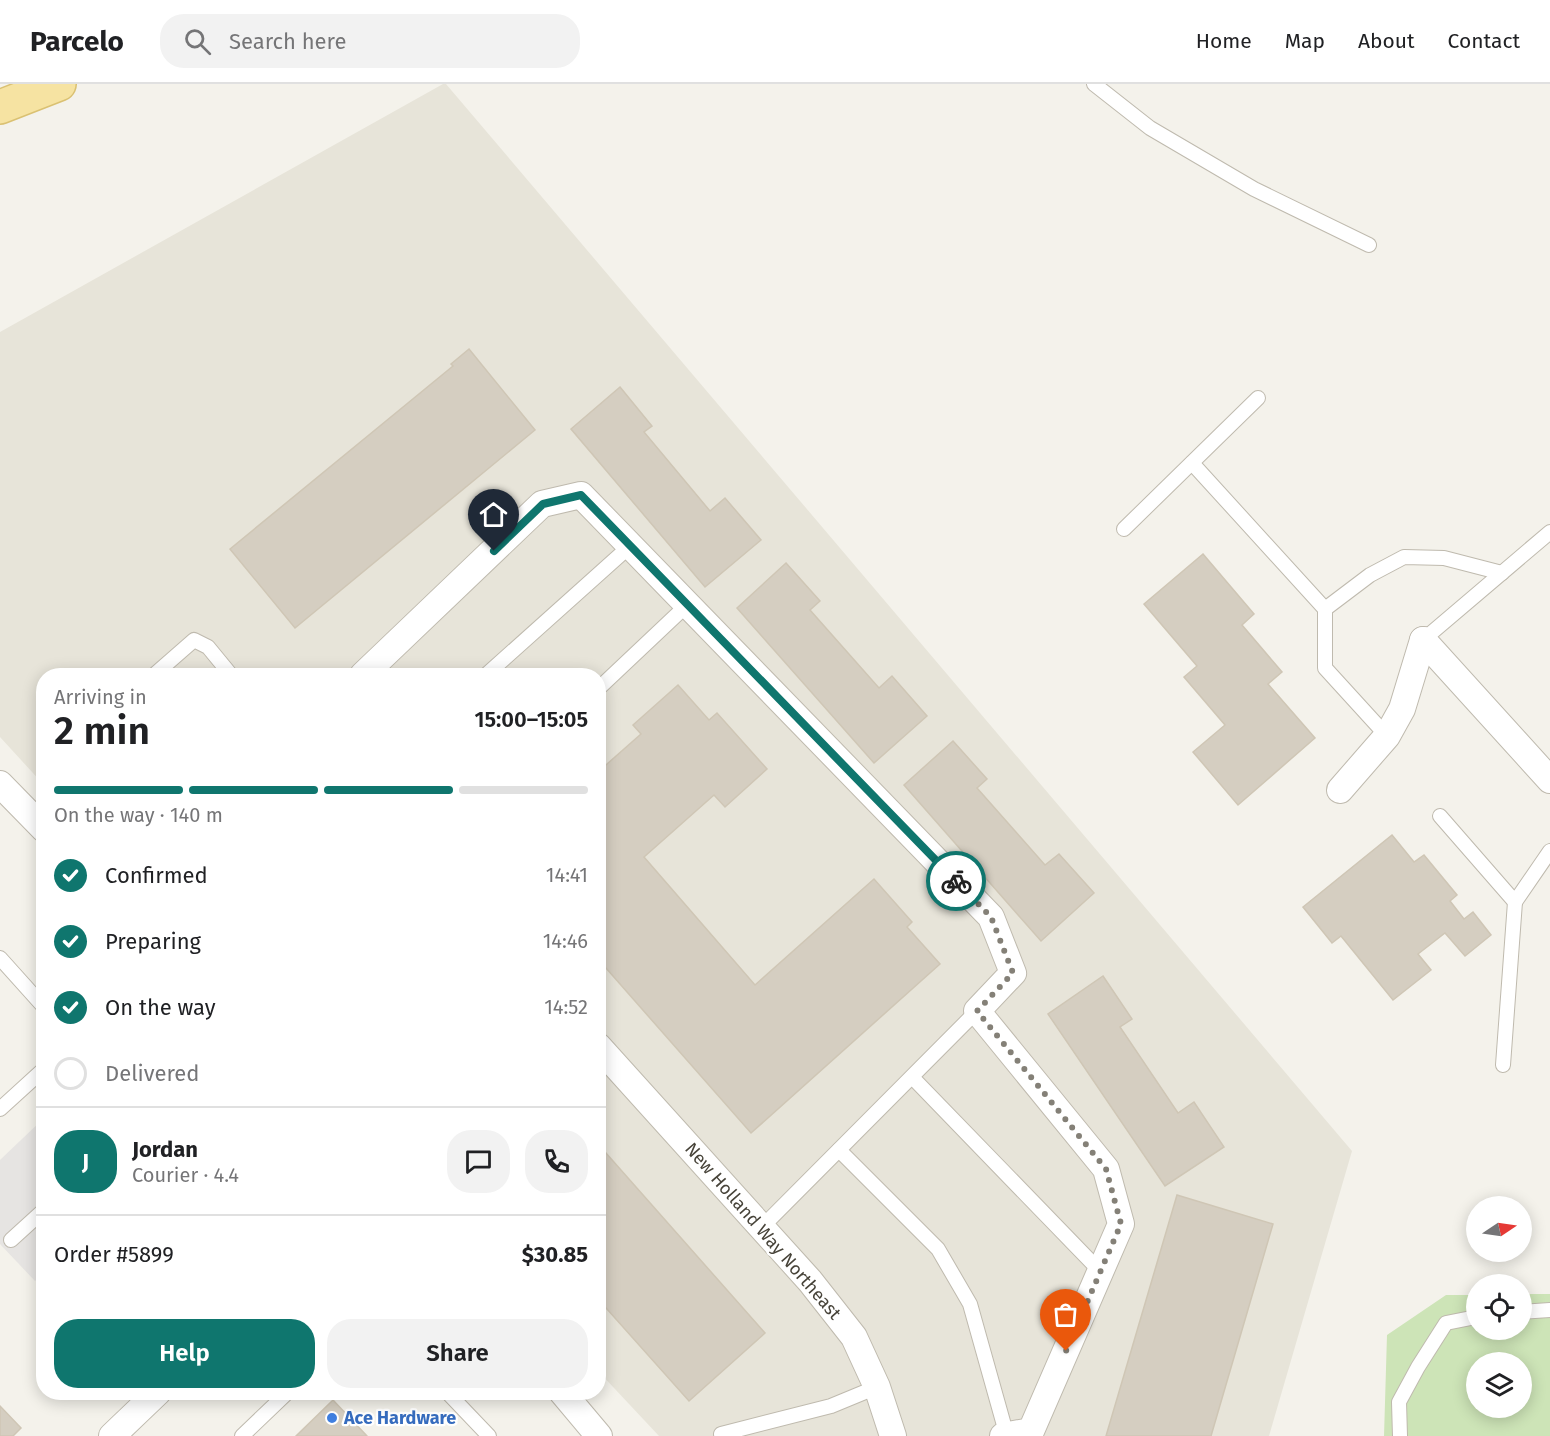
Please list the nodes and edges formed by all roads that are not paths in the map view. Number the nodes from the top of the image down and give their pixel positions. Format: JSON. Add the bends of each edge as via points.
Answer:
{"nodes":[{"id":1,"x":59,"y":84,"type":"edge"},
{"id":2,"x":1094,"y":84,"type":"edge"},
{"id":3,"x":0,"y":107,"type":"edge"},
{"id":4,"x":1369,"y":245,"type":"dead end"},
{"id":5,"x":1258,"y":398,"type":"dead end"},
{"id":6,"x":1192,"y":463,"type":"junction"},
{"id":7,"x":1124,"y":529,"type":"dead end"},
{"id":8,"x":1550,"y":532,"type":"edge"},
{"id":9,"x":630,"y":546,"type":"junction"},
{"id":10,"x":1502,"y":573,"type":"junction"},
{"id":11,"x":687,"y":605,"type":"junction"},
{"id":12,"x":1325,"y":609,"type":"junction"},
{"id":13,"x":1423,"y":640,"type":"junction"},
{"id":14,"x":162,"y":668,"type":"edge"},
{"id":15,"x":225,"y":668,"type":"edge"},
{"id":16,"x":370,"y":668,"type":"edge"},
{"id":17,"x":494,"y":668,"type":"edge"},
{"id":18,"x":606,"y":681,"type":"edge"},
{"id":19,"x":1387,"y":736,"type":"junction"},
{"id":20,"x":1550,"y":780,"type":"edge"},
{"id":21,"x":0,"y":784,"type":"edge"},
{"id":22,"x":1340,"y":790,"type":"dead end"},
{"id":23,"x":1440,"y":816,"type":"dead end"},
{"id":24,"x":36,"y":821,"type":"edge"},
{"id":25,"x":1550,"y":851,"type":"edge"},
{"id":26,"x":1515,"y":902,"type":"junction"},
{"id":27,"x":0,"y":958,"type":"edge"},
{"id":28,"x":36,"y":997,"type":"edge"},
{"id":29,"x":977,"y":1011,"type":"junction"},
{"id":30,"x":606,"y":1055,"type":"edge"},
{"id":31,"x":1503,"y":1065,"type":"dead end"},
{"id":32,"x":36,"y":1076,"type":"edge"},
{"id":33,"x":912,"y":1077,"type":"junction"},
{"id":34,"x":0,"y":1109,"type":"edge"},
{"id":35,"x":839,"y":1150,"type":"junction"},
{"id":36,"x":36,"y":1217,"type":"edge"},
{"id":37,"x":762,"y":1227,"type":"junction"},
{"id":38,"x":11,"y":1240,"type":"dead end"},
{"id":39,"x":1101,"y":1271,"type":"junction"},
{"id":40,"x":1550,"y":1310,"type":"edge"},
{"id":41,"x":1532,"y":1311,"type":"edge"},
{"id":42,"x":1466,"y":1319,"type":"edge"},
{"id":43,"x":877,"y":1387,"type":"junction"},
{"id":44,"x":150,"y":1400,"type":"edge"},
{"id":45,"x":280,"y":1400,"type":"edge"},
{"id":46,"x":455,"y":1400,"type":"edge"},
{"id":47,"x":569,"y":1400,"type":"edge"},
{"id":48,"x":721,"y":1434,"type":"dead end"},
{"id":49,"x":112,"y":1436,"type":"edge"},
{"id":50,"x":242,"y":1436,"type":"edge"},
{"id":51,"x":489,"y":1436,"type":"edge"},
{"id":52,"x":599,"y":1436,"type":"edge"},
{"id":53,"x":893,"y":1436,"type":"edge"},
{"id":54,"x":1006,"y":1436,"type":"edge"},
{"id":55,"x":1400,"y":1436,"type":"edge"}],
"edges":[{"from":1,"to":3,"type":"main road"},
{"from":2,"to":4,"type":"lane","via":[[1160,134],[1254,189]]},
{"from":5,"to":6,"type":"lane"},
{"from":6,"to":7,"type":"lane"},
{"from":6,"to":12,"type":"lane"},
{"from":8,"to":10,"type":"lane"},
{"from":9,"to":11,"type":"street"},
{"from":9,"to":16,"type":"street","via":[[581,495],[543,504]]},
{"from":9,"to":17,"type":"lane"},
{"from":10,"to":12,"type":"lane","via":[[1444,558],[1404,556],[1370,575]]},
{"from":10,"to":13,"type":"lane"},
{"from":11,"to":18,"type":"lane"},
{"from":11,"to":29,"type":"street","via":[[991,917],[1013,973]]},
{"from":12,"to":19,"type":"lane","via":[[1325,668]]},
{"from":13,"to":19,"type":"street","via":[[1402,709]]},
{"from":13,"to":20,"type":"street"},
{"from":14,"to":15,"type":"lane","via":[[194,640],[208,647]]},
{"from":19,"to":22,"type":"street"},
{"from":21,"to":24,"type":"street"},
{"from":23,"to":26,"type":"lane"},
{"from":25,"to":26,"type":"lane"},
{"from":26,"to":31,"type":"lane"},
{"from":27,"to":28,"type":"lane"},
{"from":29,"to":33,"type":"lane"},
{"from":29,"to":39,"type":"street","via":[[1106,1169],[1121,1224]]},
{"from":30,"to":37,"type":"street","name":"New Holland Way Northeast"},
{"from":32,"to":34,"type":"lane"},
{"from":33,"to":35,"type":"lane"},
{"from":33,"to":39,"type":"lane"},
{"from":35,"to":37,"type":"lane"},
{"from":35,"to":54,"type":"lane","via":[[938,1249],[970,1304]]},
{"from":36,"to":38,"type":"lane"},
{"from":37,"to":43,"type":"street","name":"New Holland Way Northeast","via":[[854,1338]]},
{"from":39,"to":54,"type":"street","via":[[1031,1431]]},
{"from":40,"to":41,"type":"lane"},
{"from":42,"to":55,"type":"lane","via":[[1446,1323],[1423,1358],[1399,1402]]},
{"from":43,"to":48,"type":"lane","via":[[831,1406]]},
{"from":43,"to":53,"type":"street","name":"New Holland Way Northeast"},
{"from":44,"to":49,"type":"street"},
{"from":45,"to":50,"type":"lane"},
{"from":46,"to":51,"type":"lane"},
{"from":47,"to":52,"type":"street"}]}
